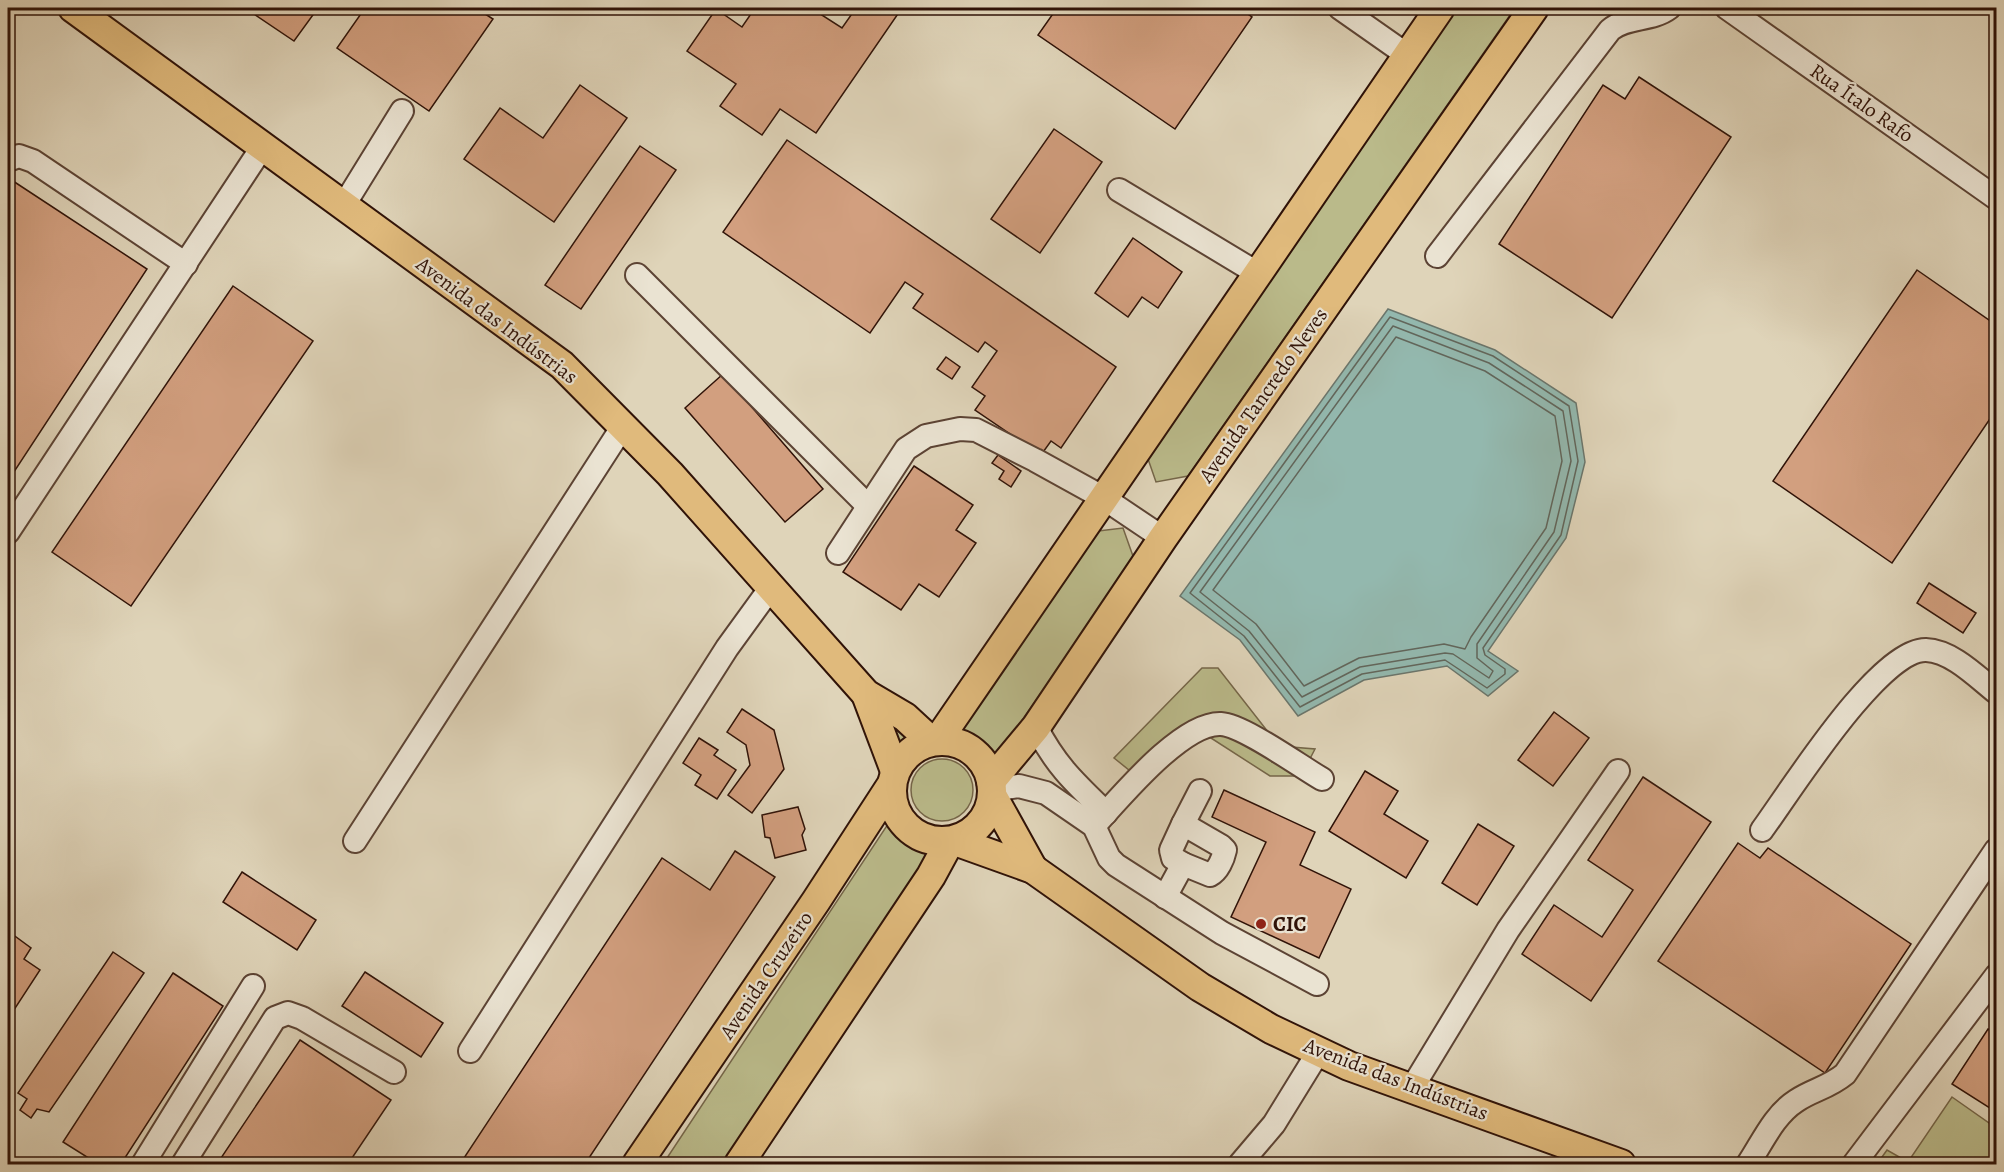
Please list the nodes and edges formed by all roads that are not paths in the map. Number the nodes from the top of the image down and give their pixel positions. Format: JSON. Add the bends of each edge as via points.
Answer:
{"nodes":[{"id":1,"x":73,"y":8,"type":"edge"},
{"id":2,"x":1340,"y":8,"type":"edge"},
{"id":3,"x":1440,"y":8,"type":"edge"},
{"id":4,"x":1534,"y":8,"type":"edge"},
{"id":5,"x":1669,"y":8,"type":"edge"},
{"id":6,"x":1727,"y":8,"type":"edge"},
{"id":7,"x":1407,"y":55,"type":"junction"},
{"id":8,"x":402,"y":111,"type":"dead end"},
{"id":9,"x":263,"y":146,"type":"junction"},
{"id":10,"x":8,"y":160,"type":"edge"},
{"id":11,"x":1119,"y":190,"type":"dead end"},
{"id":12,"x":1996,"y":198,"type":"edge"},
{"id":13,"x":344,"y":205,"type":"junction"},
{"id":14,"x":1437,"y":256,"type":"dead end"},
{"id":15,"x":186,"y":264,"type":"junction"},
{"id":16,"x":1257,"y":273,"type":"junction"},
{"id":17,"x":637,"y":275,"type":"dead end"},
{"id":18,"x":623,"y":426,"type":"junction"},
{"id":19,"x":1102,"y":497,"type":"junction"},
{"id":20,"x":868,"y":507,"type":"junction"},
{"id":21,"x":8,"y":532,"type":"edge"},
{"id":22,"x":1163,"y":537,"type":"junction"},
{"id":23,"x":838,"y":553,"type":"dead end"},
{"id":24,"x":772,"y":586,"type":"junction"},
{"id":25,"x":1996,"y":692,"type":"edge"},
{"id":26,"x":866,"y":694,"type":"junction"},
{"id":27,"x":1036,"y":727,"type":"junction"},
{"id":28,"x":935,"y":740,"type":"junction"},
{"id":29,"x":1618,"y":771,"type":"dead end"},
{"id":30,"x":894,"y":778,"type":"junction"},
{"id":31,"x":1322,"y":779,"type":"dead end"},
{"id":32,"x":992,"y":789,"type":"junction"},
{"id":33,"x":1200,"y":791,"type":"dead end"},
{"id":34,"x":1100,"y":819,"type":"junction"},
{"id":35,"x":1183,"y":824,"type":"junction"},
{"id":36,"x":1762,"y":830,"type":"dead end"},
{"id":37,"x":952,"y":841,"type":"junction"},
{"id":38,"x":355,"y":842,"type":"dead end"},
{"id":39,"x":1996,"y":850,"type":"edge"},
{"id":40,"x":1184,"y":864,"type":"junction"},
{"id":41,"x":1033,"y":869,"type":"junction"},
{"id":42,"x":1165,"y":897,"type":"junction"},
{"id":43,"x":1996,"y":976,"type":"edge"},
{"id":44,"x":1317,"y":984,"type":"dead end"},
{"id":45,"x":253,"y":986,"type":"dead end"},
{"id":46,"x":470,"y":1051,"type":"dead end"},
{"id":47,"x":1319,"y":1051,"type":"junction"},
{"id":48,"x":394,"y":1072,"type":"dead end"},
{"id":49,"x":1412,"y":1088,"type":"junction"},
{"id":50,"x":143,"y":1164,"type":"edge"},
{"id":51,"x":183,"y":1164,"type":"edge"},
{"id":52,"x":637,"y":1164,"type":"edge"},
{"id":53,"x":739,"y":1164,"type":"edge"},
{"id":54,"x":1240,"y":1164,"type":"edge"},
{"id":55,"x":1621,"y":1164,"type":"edge"},
{"id":56,"x":1748,"y":1164,"type":"edge"},
{"id":57,"x":1854,"y":1164,"type":"edge"}],
"edges":[{"from":1,"to":9,"type":"main road","name":"Avenida das Indústrias"},
{"from":2,"to":7,"type":"lane"},
{"from":3,"to":7,"type":"main road"},
{"from":4,"to":22,"type":"main road","name":"Avenida Tancredo Neves"},
{"from":5,"to":14,"type":"lane","via":[[1620,23],[1610,30]]},
{"from":6,"to":12,"type":"lane","name":"Rua Ítalo Rafo"},
{"from":7,"to":16,"type":"main road"},
{"from":8,"to":13,"type":"lane"},
{"from":9,"to":13,"type":"main road","name":"Avenida das Indústrias"},
{"from":9,"to":15,"type":"lane"},
{"from":10,"to":15,"type":"lane","via":[[19,156],[33,161]]},
{"from":11,"to":16,"type":"lane"},
{"from":13,"to":18,"type":"main road","name":"Avenida das Indústrias","via":[[562,365]]},
{"from":15,"to":21,"type":"lane"},
{"from":16,"to":19,"type":"main road"},
{"from":17,"to":20,"type":"lane"},
{"from":18,"to":24,"type":"main road","name":"Avenida das Indústrias"},
{"from":18,"to":38,"type":"lane"},
{"from":19,"to":20,"type":"lane","via":[[975,430],[960,429],[914,442]]},
{"from":19,"to":22,"type":"lane"},
{"from":19,"to":28,"type":"main road"},
{"from":20,"to":23,"type":"lane"},
{"from":22,"to":27,"type":"main road","name":"Avenida Tancredo Neves"},
{"from":24,"to":26,"type":"main road","name":"Avenida das Indústrias"},
{"from":24,"to":46,"type":"lane","via":[[727,648]]},
{"from":25,"to":36,"type":"lane","via":[[1945,655],[1926,650],[1907,655],[1858,698]]},
{"from":26,"to":28,"type":"main road"},
{"from":26,"to":30,"type":"main road"},
{"from":27,"to":32,"type":"main road","name":"Avenida Tancredo Neves"},
{"from":27,"to":34,"type":"lane","via":[[1051,756]]},
{"from":28,"to":30,"type":"main road","via":[[913,750]]},
{"from":28,"to":32,"type":"main road","via":[[966,747],[977,756]]},
{"from":29,"to":49,"type":"lane","via":[[1508,930]]},
{"from":30,"to":37,"type":"main road","via":[[892,801],[908,829],[922,838]]},
{"from":30,"to":52,"type":"main road","name":"Avenida Cruzeiro","via":[[816,902]]},
{"from":31,"to":34,"type":"lane","via":[[1240,729],[1223,723],[1207,725],[1192,732],[1147,768]]},
{"from":32,"to":34,"type":"lane","via":[[1034,788]]},
{"from":32,"to":37,"type":"main road","via":[[989,810],[981,824]]},
{"from":32,"to":41,"type":"main road"},
{"from":33,"to":35,"type":"lane"},
{"from":34,"to":42,"type":"lane","via":[[1109,858]]},
{"from":35,"to":40,"type":"lane","via":[[1171,850],[1173,858]]},
{"from":35,"to":40,"type":"lane","via":[[1225,850],[1210,875]]},
{"from":37,"to":41,"type":"main road"},
{"from":37,"to":53,"type":"main road"},
{"from":39,"to":56,"type":"lane","via":[[1845,1074],[1782,1112]]},
{"from":40,"to":42,"type":"lane"},
{"from":41,"to":47,"type":"main road","name":"Avenida das Indústrias","via":[[1200,987],[1271,1029]]},
{"from":42,"to":44,"type":"lane"},
{"from":43,"to":57,"type":"lane"},
{"from":45,"to":50,"type":"lane"},
{"from":47,"to":49,"type":"main road","name":"Avenida das Indústrias"},
{"from":47,"to":54,"type":"lane","via":[[1274,1124]]},
{"from":48,"to":51,"type":"lane","via":[[302,1018],[288,1013],[275,1018]]},
{"from":49,"to":55,"type":"main road","name":"Avenida das Indústrias"}]}
